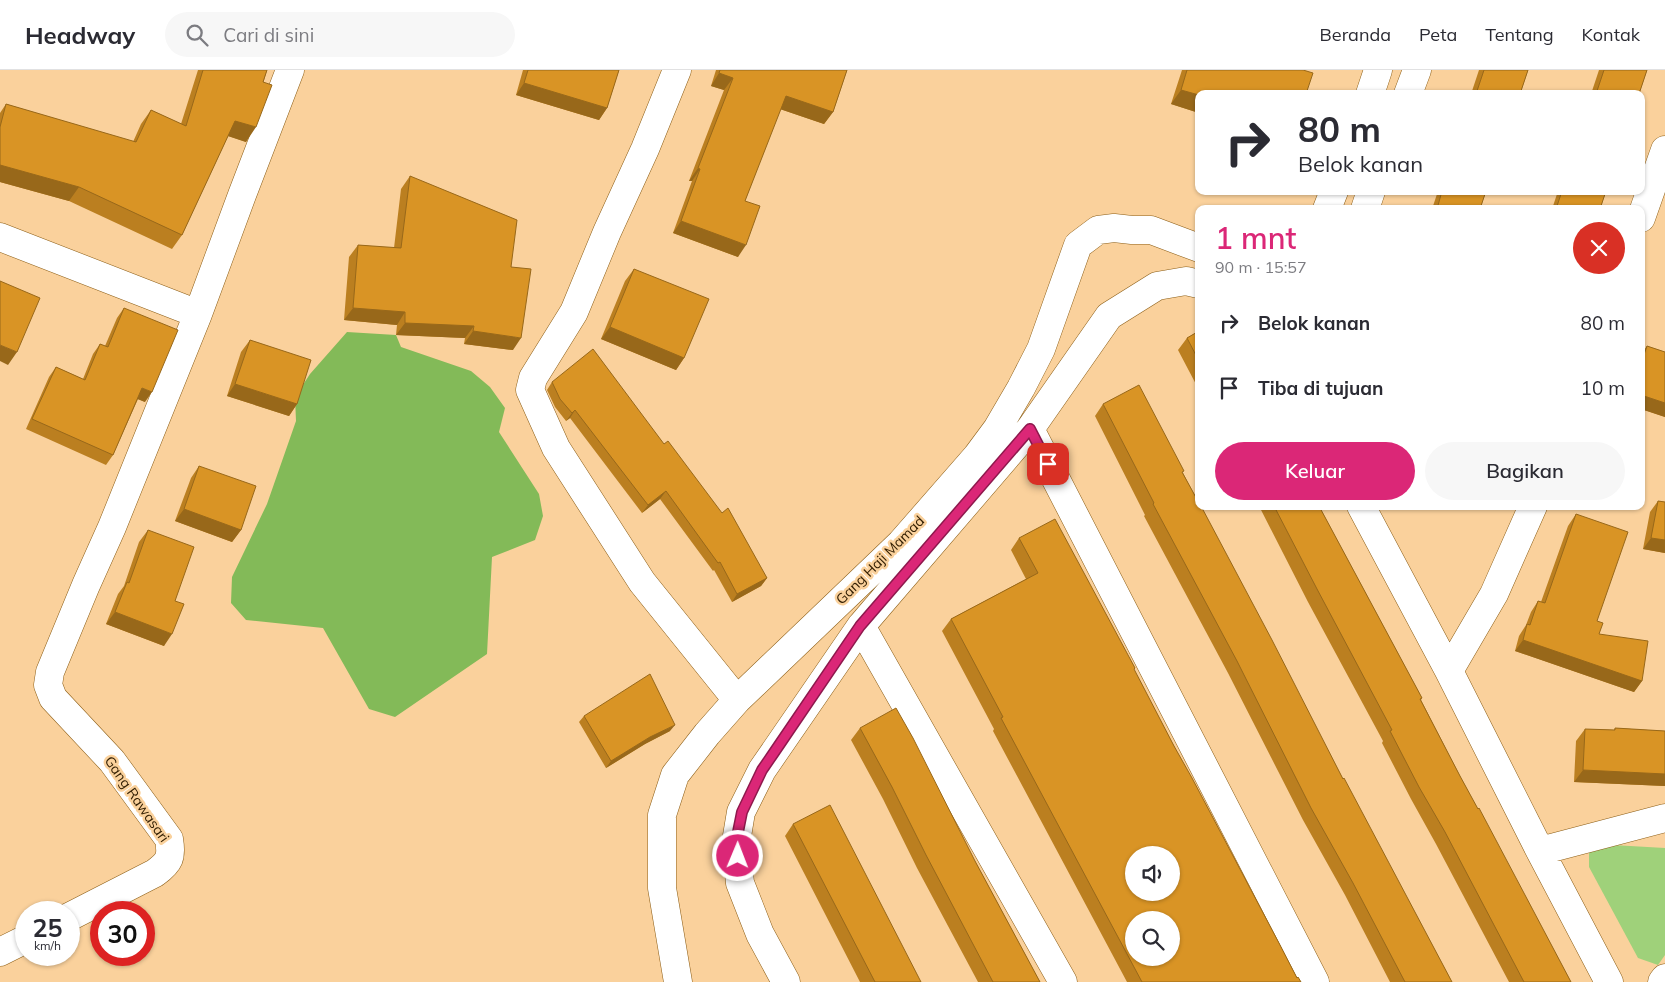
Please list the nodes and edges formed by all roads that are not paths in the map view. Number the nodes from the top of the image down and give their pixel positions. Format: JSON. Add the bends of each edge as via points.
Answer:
{"nodes":[{"id":1,"x":290,"y":70,"type":"edge"},
{"id":2,"x":677,"y":70,"type":"edge"},
{"id":3,"x":1378,"y":70,"type":"edge"},
{"id":4,"x":1417,"y":70,"type":"edge"},
{"id":5,"x":1371,"y":90,"type":"edge"},
{"id":6,"x":1410,"y":90,"type":"edge"},
{"id":7,"x":1665,"y":150,"type":"edge"},
{"id":8,"x":1645,"y":207,"type":"edge"},
{"id":9,"x":0,"y":237,"type":"edge"},
{"id":10,"x":1195,"y":246,"type":"edge"},
{"id":11,"x":1195,"y":283,"type":"edge"},
{"id":12,"x":198,"y":314,"type":"junction"},
{"id":13,"x":1030,"y":429,"type":"junction"},
{"id":14,"x":1363,"y":510,"type":"edge"},
{"id":15,"x":1531,"y":510,"type":"edge"},
{"id":16,"x":860,"y":626,"type":"junction"},
{"id":17,"x":1449,"y":671,"type":"junction"},
{"id":18,"x":736,"y":700,"type":"junction"},
{"id":19,"x":1665,"y":818,"type":"edge"},
{"id":20,"x":1540,"y":851,"type":"junction"},
{"id":21,"x":80,"y":911,"type":"edge"},
{"id":22,"x":15,"y":944,"type":"edge"},
{"id":23,"x":0,"y":952,"type":"edge"},
{"id":24,"x":1665,"y":978,"type":"edge"},
{"id":25,"x":678,"y":982,"type":"edge"},
{"id":26,"x":786,"y":982,"type":"edge"},
{"id":27,"x":1063,"y":982,"type":"edge"},
{"id":28,"x":1314,"y":982,"type":"edge"},
{"id":29,"x":1610,"y":982,"type":"edge"},
{"id":30,"x":1662,"y":982,"type":"edge"}],
"edges":[{"from":1,"to":12,"type":"street"},
{"from":2,"to":18,"type":"street","via":[[574,312],[533,378],[530,390],[556,448],[642,582]]},
{"from":3,"to":5,"type":"street"},
{"from":4,"to":6,"type":"street"},
{"from":7,"to":8,"type":"street"},
{"from":9,"to":12,"type":"street"},
{"from":10,"to":18,"type":"street","name":"Gang Haji Mamad","via":[[1151,230],[1114,228],[1098,230],[1078,245],[1041,349],[1022,388],[977,456],[901,543]]},
{"from":11,"to":13,"type":"street","via":[[1186,280],[1158,286],[1109,316]]},
{"from":12,"to":21,"type":"street","name":"Gang Rawasari","via":[[50,672],[48,685],[54,698],[112,761],[169,839],[171,853],[166,865],[155,873]]},
{"from":13,"to":16,"type":"street"},
{"from":13,"to":28,"type":"street"},
{"from":14,"to":17,"type":"street"},
{"from":15,"to":17,"type":"street","via":[[1494,594]]},
{"from":16,"to":26,"type":"street","via":[[762,770],[742,812],[736,842],[740,883],[760,934]]},
{"from":16,"to":27,"type":"street"},
{"from":17,"to":20,"type":"street"},
{"from":18,"to":25,"type":"street","name":"Gang Haji Mamad","via":[[675,775],[662,815],[662,888]]},
{"from":19,"to":20,"type":"street"},
{"from":20,"to":29,"type":"street"},
{"from":22,"to":23,"type":"street"},
{"from":24,"to":30,"type":"street"}]}
